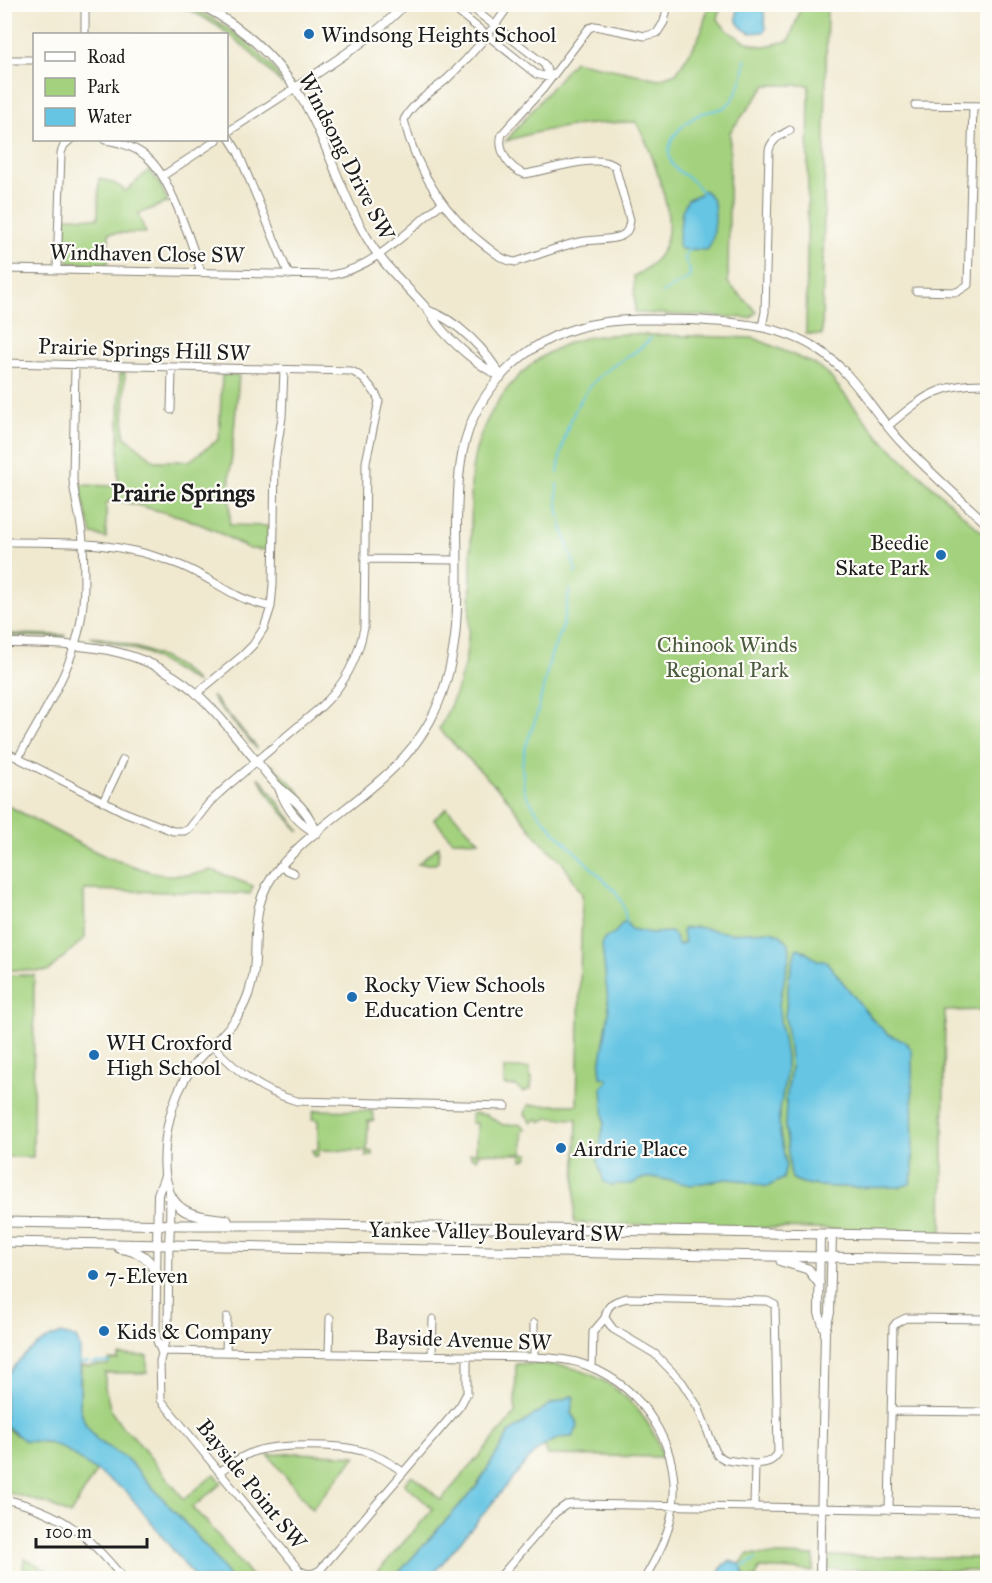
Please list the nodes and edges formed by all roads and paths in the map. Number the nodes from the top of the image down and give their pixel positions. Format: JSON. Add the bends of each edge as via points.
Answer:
{"nodes":[{"id":1,"x":85,"y":4,"type":"edge"},
{"id":2,"x":199,"y":4,"type":"edge"},
{"id":3,"x":405,"y":4,"type":"edge"},
{"id":4,"x":448,"y":4,"type":"edge"},
{"id":5,"x":467,"y":4,"type":"edge"},
{"id":6,"x":510,"y":4,"type":"edge"},
{"id":7,"x":668,"y":4,"type":"edge"},
{"id":8,"x":495,"y":26,"type":"junction"},
{"id":9,"x":85,"y":33,"type":"edge"},
{"id":10,"x":488,"y":35,"type":"junction"},
{"id":11,"x":4,"y":60,"type":"edge"},
{"id":12,"x":33,"y":60,"type":"edge"},
{"id":13,"x":551,"y":78,"type":"junction"},
{"id":14,"x":295,"y":88,"type":"junction"},
{"id":15,"x":915,"y":105,"type":"dead end"},
{"id":16,"x":973,"y":106,"type":"junction"},
{"id":17,"x":987,"y":106,"type":"edge"},
{"id":18,"x":790,"y":130,"type":"dead end"},
{"id":19,"x":228,"y":132,"type":"edge"},
{"id":20,"x":228,"y":135,"type":"edge"},
{"id":21,"x":69,"y":141,"type":"edge"},
{"id":22,"x":109,"y":141,"type":"edge"},
{"id":23,"x":216,"y":141,"type":"edge"},
{"id":24,"x":164,"y":176,"type":"junction"},
{"id":25,"x":442,"y":202,"type":"junction"},
{"id":26,"x":378,"y":255,"type":"junction"},
{"id":27,"x":4,"y":269,"type":"edge"},
{"id":28,"x":57,"y":269,"type":"junction"},
{"id":29,"x":201,"y":273,"type":"junction"},
{"id":30,"x":289,"y":274,"type":"junction"},
{"id":31,"x":916,"y":291,"type":"dead end"},
{"id":32,"x":762,"y":327,"type":"junction"},
{"id":33,"x":4,"y":363,"type":"edge"},
{"id":34,"x":75,"y":365,"type":"junction"},
{"id":35,"x":172,"y":368,"type":"junction"},
{"id":36,"x":284,"y":371,"type":"junction"},
{"id":37,"x":501,"y":377,"type":"junction"},
{"id":38,"x":987,"y":384,"type":"edge"},
{"id":39,"x":171,"y":410,"type":"dead end"},
{"id":40,"x":888,"y":426,"type":"junction"},
{"id":41,"x":987,"y":525,"type":"edge"},
{"id":42,"x":4,"y":542,"type":"edge"},
{"id":43,"x":83,"y":542,"type":"junction"},
{"id":44,"x":365,"y":558,"type":"junction"},
{"id":45,"x":457,"y":560,"type":"junction"},
{"id":46,"x":271,"y":607,"type":"junction"},
{"id":47,"x":4,"y":643,"type":"edge"},
{"id":48,"x":74,"y":645,"type":"junction"},
{"id":49,"x":196,"y":693,"type":"junction"},
{"id":50,"x":4,"y":751,"type":"edge"},
{"id":51,"x":18,"y":758,"type":"junction"},
{"id":52,"x":123,"y":760,"type":"dead end"},
{"id":53,"x":256,"y":762,"type":"junction"},
{"id":54,"x":103,"y":802,"type":"junction"},
{"id":55,"x":317,"y":833,"type":"junction"},
{"id":56,"x":280,"y":867,"type":"junction"},
{"id":57,"x":294,"y":873,"type":"dead end"},
{"id":58,"x":213,"y":1046,"type":"junction"},
{"id":59,"x":506,"y":1106,"type":"dead end"},
{"id":60,"x":165,"y":1175,"type":"junction"},
{"id":61,"x":170,"y":1194,"type":"junction"},
{"id":62,"x":4,"y":1222,"type":"edge"},
{"id":63,"x":158,"y":1224,"type":"junction"},
{"id":64,"x":262,"y":1224,"type":"junction"},
{"id":65,"x":170,"y":1225,"type":"junction"},
{"id":66,"x":820,"y":1234,"type":"junction"},
{"id":67,"x":832,"y":1234,"type":"junction"},
{"id":68,"x":987,"y":1237,"type":"edge"},
{"id":69,"x":4,"y":1242,"type":"edge"},
{"id":70,"x":93,"y":1244,"type":"junction"},
{"id":71,"x":157,"y":1244,"type":"junction"},
{"id":72,"x":169,"y":1244,"type":"junction"},
{"id":73,"x":754,"y":1256,"type":"junction"},
{"id":74,"x":819,"y":1257,"type":"junction"},
{"id":75,"x":832,"y":1257,"type":"junction"},
{"id":76,"x":987,"y":1260,"type":"edge"},
{"id":77,"x":157,"y":1280,"type":"junction"},
{"id":78,"x":819,"y":1284,"type":"junction"},
{"id":79,"x":227,"y":1317,"type":"dead end"},
{"id":80,"x":330,"y":1318,"type":"dead end"},
{"id":81,"x":605,"y":1318,"type":"junction"},
{"id":82,"x":433,"y":1319,"type":"dead end"},
{"id":83,"x":987,"y":1319,"type":"edge"},
{"id":84,"x":534,"y":1323,"type":"dead end"},
{"id":85,"x":825,"y":1331,"type":"junction"},
{"id":86,"x":161,"y":1351,"type":"junction"},
{"id":87,"x":226,"y":1352,"type":"junction"},
{"id":88,"x":329,"y":1354,"type":"junction"},
{"id":89,"x":432,"y":1355,"type":"junction"},
{"id":90,"x":467,"y":1356,"type":"junction"},
{"id":91,"x":534,"y":1357,"type":"junction"},
{"id":92,"x":592,"y":1368,"type":"junction"},
{"id":93,"x":891,"y":1411,"type":"junction"},
{"id":94,"x":987,"y":1412,"type":"edge"},
{"id":95,"x":755,"y":1464,"type":"junction"},
{"id":96,"x":219,"y":1472,"type":"junction"},
{"id":97,"x":403,"y":1473,"type":"junction"},
{"id":98,"x":4,"y":1499,"type":"edge"},
{"id":99,"x":674,"y":1505,"type":"junction"},
{"id":100,"x":754,"y":1507,"type":"junction"},
{"id":101,"x":821,"y":1509,"type":"junction"},
{"id":102,"x":889,"y":1510,"type":"junction"},
{"id":103,"x":987,"y":1511,"type":"edge"},
{"id":104,"x":123,"y":1578,"type":"edge"},
{"id":105,"x":500,"y":1578,"type":"edge"},
{"id":106,"x":645,"y":1578,"type":"edge"},
{"id":107,"x":820,"y":1578,"type":"edge"}],
"edges":[{"from":1,"to":9,"type":"street"},
{"from":2,"to":14,"type":"street","name":"Windsong Drive SW","via":[[254,41]]},
{"from":3,"to":14,"type":"street","via":[[346,54]]},
{"from":4,"to":10,"type":"street"},
{"from":5,"to":8,"type":"street"},
{"from":6,"to":8,"type":"street"},
{"from":7,"to":13,"type":"street","via":[[657,33],[645,36],[589,28]]},
{"from":8,"to":10,"type":"street"},
{"from":8,"to":13,"type":"street","via":[[544,64]]},
{"from":10,"to":13,"type":"street","via":[[536,74]]},
{"from":10,"to":25,"type":"street","via":[[404,120],[418,161]]},
{"from":11,"to":12,"type":"street"},
{"from":13,"to":25,"type":"street","via":[[502,134],[500,148],[512,167],[525,174],[585,162],[615,166],[630,220],[625,234],[507,261],[472,236]]},
{"from":14,"to":19,"type":"street"},
{"from":14,"to":26,"type":"street","name":"Windsong Drive SW","via":[[313,120],[344,195]]},
{"from":15,"to":16,"type":"street"},
{"from":16,"to":17,"type":"street"},
{"from":16,"to":31,"type":"street","via":[[968,285],[957,292]]},
{"from":18,"to":32,"type":"street","via":[[777,137],[769,150]]},
{"from":20,"to":30,"type":"street","name":"Windhaven Close SW"},
{"from":21,"to":28,"type":"street","via":[[61,153]]},
{"from":22,"to":24,"type":"street","via":[[141,153]]},
{"from":23,"to":24,"type":"street"},
{"from":24,"to":29,"type":"street"},
{"from":25,"to":26,"type":"street","name":"Windhaven Close SW"},
{"from":26,"to":30,"type":"street","name":"Windhaven Close SW","via":[[346,273]]},
{"from":26,"to":37,"type":"street","name":"Windsong Drive SW","via":[[440,328],[483,368]]},
{"from":27,"to":28,"type":"street","name":"Windhaven Close SW"},
{"from":28,"to":29,"type":"street","name":"Windhaven Close SW"},
{"from":29,"to":30,"type":"street","name":"Windhaven Close SW"},
{"from":32,"to":37,"type":"street","via":[[698,321],[599,322],[551,337],[531,349]]},
{"from":32,"to":40,"type":"street","via":[[805,341],[829,356]]},
{"from":33,"to":34,"type":"street","name":"Prairie Springs Hill SW"},
{"from":34,"to":35,"type":"street","name":"Prairie Springs Hill SW"},
{"from":34,"to":43,"type":"street","via":[[74,493]]},
{"from":35,"to":36,"type":"street","name":"Prairie Springs Hill SW"},
{"from":35,"to":39,"type":"street"},
{"from":36,"to":44,"type":"street","name":"Prairie Springs Hill SW","via":[[351,371],[378,397],[366,462]]},
{"from":36,"to":46,"type":"street","via":[[275,462]]},
{"from":37,"to":45,"type":"street","via":[[473,417],[463,451]]},
{"from":38,"to":40,"type":"street","via":[[937,390]]},
{"from":40,"to":41,"type":"street"},
{"from":42,"to":43,"type":"street"},
{"from":43,"to":46,"type":"street","via":[[158,557],[196,572],[238,596]]},
{"from":43,"to":48,"type":"street","via":[[83,605]]},
{"from":44,"to":45,"type":"street"},
{"from":44,"to":53,"type":"street","via":[[364,628],[346,678],[335,694]]},
{"from":45,"to":55,"type":"street","via":[[456,639],[447,681],[434,713],[400,762]]},
{"from":46,"to":49,"type":"street","via":[[253,645]]},
{"from":47,"to":48,"type":"street"},
{"from":48,"to":49,"type":"street","via":[[115,651],[146,661]]},
{"from":48,"to":51,"type":"street","via":[[64,673]]},
{"from":49,"to":53,"type":"street"},
{"from":50,"to":51,"type":"street"},
{"from":51,"to":54,"type":"street"},
{"from":52,"to":54,"type":"street"},
{"from":53,"to":54,"type":"street","via":[[184,831],[173,831]]},
{"from":53,"to":55,"type":"street","via":[[279,788],[284,802],[303,827]]},
{"from":55,"to":56,"type":"street"},
{"from":56,"to":57,"type":"street"},
{"from":56,"to":58,"type":"street","via":[[259,903],[249,994],[232,1025]]},
{"from":58,"to":59,"type":"street","via":[[255,1084],[297,1101]]},
{"from":58,"to":60,"type":"street","via":[[190,1071],[174,1104],[167,1134]]},
{"from":60,"to":61,"type":"street"},
{"from":60,"to":63,"type":"street","via":[[158,1194]]},
{"from":61,"to":64,"type":"main road","via":[[174,1203],[188,1213]]},
{"from":61,"to":65,"type":"street"},
{"from":62,"to":63,"type":"main road","name":"Yankee Valley Boulevard SW"},
{"from":63,"to":65,"type":"main road","name":"Yankee Valley Boulevard SW"},
{"from":63,"to":71,"type":"street"},
{"from":64,"to":65,"type":"main road","name":"Yankee Valley Boulevard SW"},
{"from":64,"to":66,"type":"main road","name":"Yankee Valley Boulevard SW"},
{"from":65,"to":72,"type":"street"},
{"from":66,"to":67,"type":"main road","name":"Yankee Valley Boulevard SW"},
{"from":66,"to":74,"type":"street"},
{"from":67,"to":68,"type":"main road","name":"Yankee Valley Boulevard SW"},
{"from":67,"to":75,"type":"street"},
{"from":69,"to":70,"type":"main road","name":"Yankee Valley Boulevard SW"},
{"from":70,"to":71,"type":"main road","name":"Yankee Valley Boulevard SW"},
{"from":70,"to":77,"type":"main road","via":[[145,1257],[151,1262]]},
{"from":71,"to":72,"type":"main road","name":"Yankee Valley Boulevard SW"},
{"from":71,"to":77,"type":"street"},
{"from":72,"to":73,"type":"main road","name":"Yankee Valley Boulevard SW"},
{"from":72,"to":86,"type":"street","via":[[168,1330]]},
{"from":73,"to":74,"type":"main road","name":"Yankee Valley Boulevard SW"},
{"from":73,"to":78,"type":"main road","via":[[801,1266]]},
{"from":74,"to":75,"type":"main road","name":"Yankee Valley Boulevard SW"},
{"from":74,"to":78,"type":"street"},
{"from":75,"to":76,"type":"main road","name":"Yankee Valley Boulevard SW"},
{"from":75,"to":85,"type":"street","via":[[830,1313]]},
{"from":77,"to":86,"type":"street","via":[[156,1330]]},
{"from":78,"to":85,"type":"street","via":[[819,1313]]},
{"from":79,"to":87,"type":"street"},
{"from":80,"to":88,"type":"street"},
{"from":81,"to":92,"type":"street","via":[[593,1332]]},
{"from":81,"to":95,"type":"street","via":[[613,1329],[655,1354],[681,1382],[698,1407],[717,1455]]},
{"from":81,"to":95,"type":"street","via":[[610,1305],[627,1298],[767,1301],[775,1305],[778,1453],[774,1460]]},
{"from":82,"to":89,"type":"street"},
{"from":83,"to":93,"type":"street","via":[[906,1318],[896,1323],[892,1332]]},
{"from":84,"to":91,"type":"street"},
{"from":85,"to":101,"type":"street"},
{"from":86,"to":87,"type":"street","name":"Bayside Avenue SW"},
{"from":86,"to":96,"type":"street","name":"Bayside Point SW","via":[[161,1400]]},
{"from":87,"to":88,"type":"street","name":"Bayside Avenue SW"},
{"from":88,"to":89,"type":"street","name":"Bayside Avenue SW"},
{"from":89,"to":90,"type":"street","name":"Bayside Avenue SW"},
{"from":90,"to":91,"type":"street","name":"Bayside Avenue SW"},
{"from":90,"to":97,"type":"street","name":"Bayside Point SW","via":[[463,1402]]},
{"from":91,"to":92,"type":"street","name":"Bayside Avenue SW"},
{"from":92,"to":99,"type":"street","name":"Bayside Avenue SW","via":[[633,1395],[654,1420],[670,1459]]},
{"from":93,"to":94,"type":"street"},
{"from":93,"to":102,"type":"street"},
{"from":95,"to":100,"type":"street"},
{"from":96,"to":97,"type":"street","via":[[255,1451],[305,1446],[363,1451],[390,1462]]},
{"from":96,"to":97,"type":"street","name":"Bayside Point SW","via":[[299,1570],[310,1575],[320,1570]]},
{"from":98,"to":104,"type":"street","via":[[39,1508],[74,1528],[99,1549]]},
{"from":99,"to":100,"type":"street"},
{"from":99,"to":105,"type":"street","via":[[566,1505]]},
{"from":99,"to":106,"type":"street","name":"Bayside Avenue SW","via":[[663,1546]]},
{"from":100,"to":101,"type":"street"},
{"from":101,"to":102,"type":"street"},
{"from":101,"to":107,"type":"street"},
{"from":102,"to":103,"type":"street"}]}
